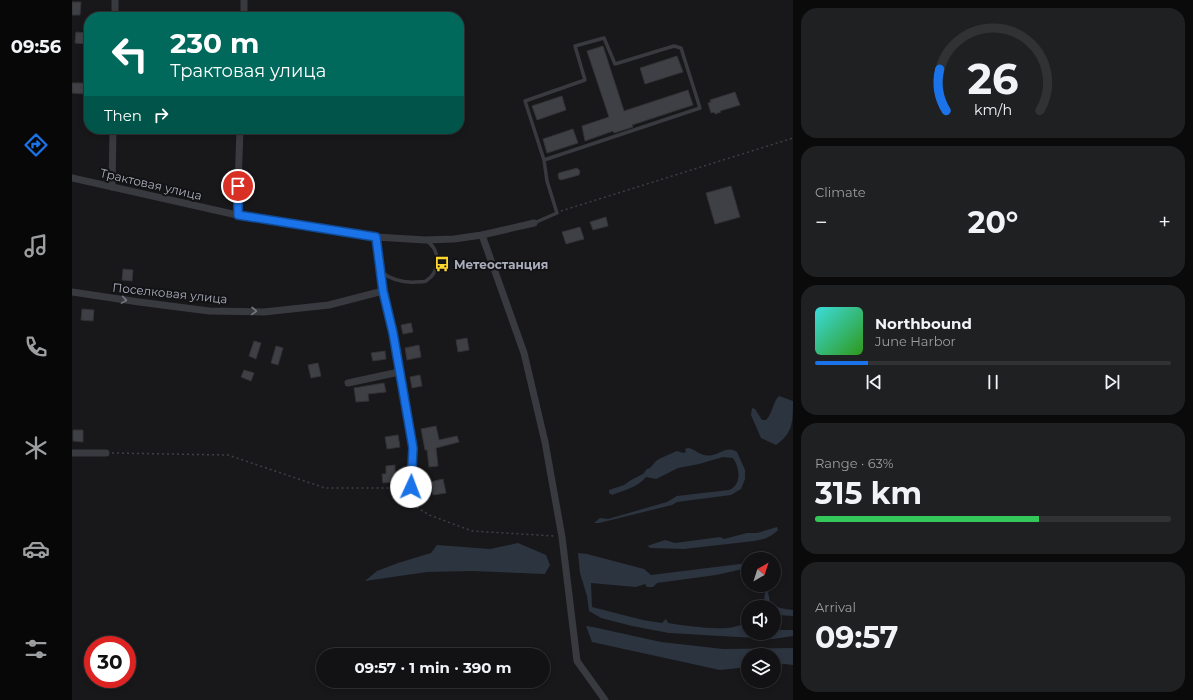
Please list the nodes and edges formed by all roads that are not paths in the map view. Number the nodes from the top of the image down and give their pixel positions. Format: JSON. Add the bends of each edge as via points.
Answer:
{"nodes":[{"id":1,"x":115,"y":0,"type":"edge"},
{"id":2,"x":244,"y":0,"type":"edge"},
{"id":3,"x":115,"y":12,"type":"edge"},
{"id":4,"x":244,"y":12,"type":"edge"},
{"id":5,"x":113,"y":134,"type":"edge"},
{"id":6,"x":240,"y":134,"type":"edge"},
{"id":7,"x":544,"y":160,"type":"junction"},
{"id":8,"x":72,"y":178,"type":"edge"},
{"id":9,"x":112,"y":187,"type":"junction"},
{"id":10,"x":238,"y":215,"type":"junction"},
{"id":11,"x":534,"y":223,"type":"joint"},
{"id":12,"x":482,"y":235,"type":"junction"},
{"id":13,"x":376,"y":237,"type":"junction"},
{"id":14,"x":425,"y":240,"type":"junction"},
{"id":15,"x":381,"y":272,"type":"junction"},
{"id":16,"x":383,"y":291,"type":"junction"},
{"id":17,"x":72,"y":292,"type":"edge"},
{"id":18,"x":400,"y":372,"type":"junction"},
{"id":19,"x":348,"y":383,"type":"dead end"},
{"id":20,"x":72,"y":453,"type":"edge"},
{"id":21,"x":106,"y":453,"type":"road end"},
{"id":22,"x":411,"y":487,"type":"road end"},
{"id":23,"x":605,"y":700,"type":"edge"}],
"edges":[{"from":1,"to":3,"type":"street"},
{"from":2,"to":4,"type":"street"},
{"from":5,"to":9,"type":"street"},
{"from":6,"to":10,"type":"street"},
{"from":7,"to":7,"type":"lane","via":[[700,108],[681,48],[674,46],[615,64],[604,38],[575,46],[585,80],[525,101]]},
{"from":7,"to":11,"type":"lane","via":[[547,181],[557,212]]},
{"from":8,"to":9,"type":"street","name":"Трактовая улица"},
{"from":9,"to":10,"type":"street","name":"Трактовая улица"},
{"from":10,"to":13,"type":"street","name":"Трактовая улица"},
{"from":11,"to":12,"type":"street","name":"Трактовая улица"},
{"from":12,"to":14,"type":"street","name":"Трактовая улица"},
{"from":12,"to":23,"type":"street","via":[[524,353],[545,442],[562,537],[576,662]]},
{"from":13,"to":14,"type":"street","name":"Трактовая улица"},
{"from":13,"to":15,"type":"street"},
{"from":14,"to":15,"type":"lane","via":[[437,252],[437,264],[433,274],[425,281],[398,281]]},
{"from":15,"to":16,"type":"street"},
{"from":17,"to":16,"type":"street","name":"Поселковая улица","one_way":true,"via":[[209,311],[264,312],[329,305]]},
{"from":16,"to":18,"type":"street"},
{"from":18,"to":19,"type":"street"},
{"from":18,"to":22,"type":"street","via":[[413,448]]},
{"from":20,"to":21,"type":"street"}]}
